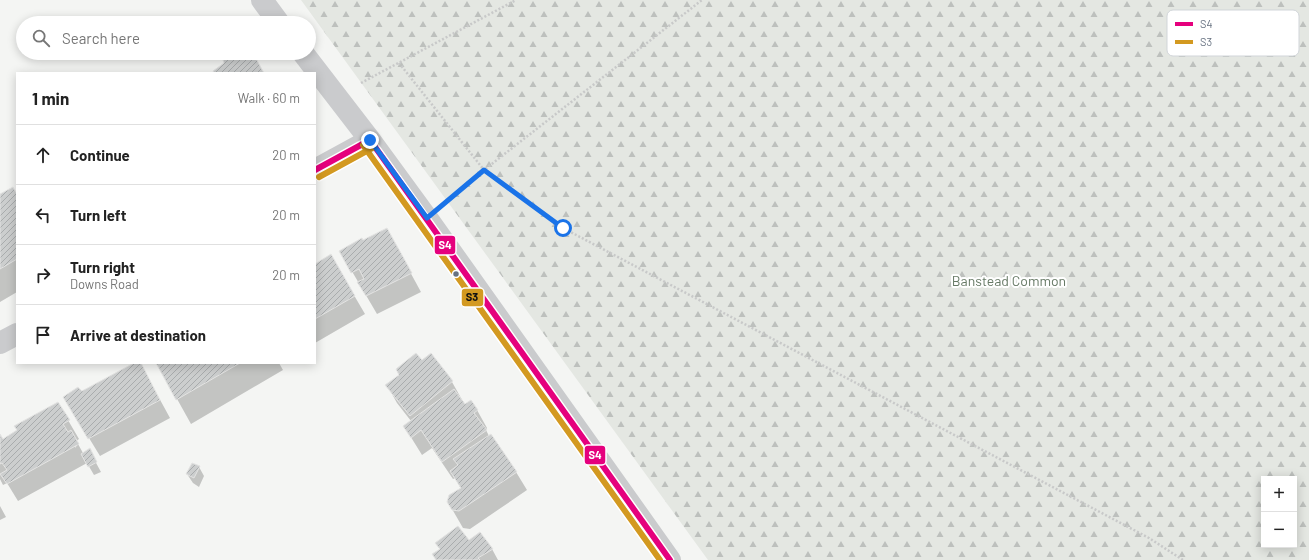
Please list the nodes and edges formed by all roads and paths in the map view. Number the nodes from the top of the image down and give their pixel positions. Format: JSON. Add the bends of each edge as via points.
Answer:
{"nodes":[{"id":1,"x":262,"y":0,"type":"edge"},
{"id":2,"x":516,"y":0,"type":"edge"},
{"id":3,"x":702,"y":0,"type":"edge"},
{"id":4,"x":274,"y":16,"type":"edge"},
{"id":5,"x":308,"y":60,"type":"edge"},
{"id":6,"x":399,"y":63,"type":"junction"},
{"id":7,"x":336,"y":96,"type":"junction"},
{"id":8,"x":370,"y":140,"type":"junction"},
{"id":9,"x":316,"y":169,"type":"edge"},
{"id":10,"x":484,"y":170,"type":"junction"},
{"id":11,"x":427,"y":218,"type":"junction"},
{"id":12,"x":16,"y":335,"type":"edge"},
{"id":13,"x":0,"y":344,"type":"edge"},
{"id":14,"x":670,"y":560,"type":"edge"},
{"id":15,"x":1183,"y":560,"type":"edge"}],
"edges":[{"from":1,"to":4,"type":"street"},
{"from":2,"to":6,"type":"path"},
{"from":3,"to":10,"type":"path"},
{"from":5,"to":7,"type":"street"},
{"from":6,"to":7,"type":"path"},
{"from":6,"to":10,"type":"path"},
{"from":7,"to":8,"type":"street"},
{"from":8,"to":9,"type":"street"},
{"from":8,"to":11,"type":"street"},
{"from":10,"to":11,"type":"path"},
{"from":10,"to":15,"type":"path","via":[[563,228],[1149,538]]},
{"from":11,"to":14,"type":"street"},
{"from":12,"to":13,"type":"street"}]}
